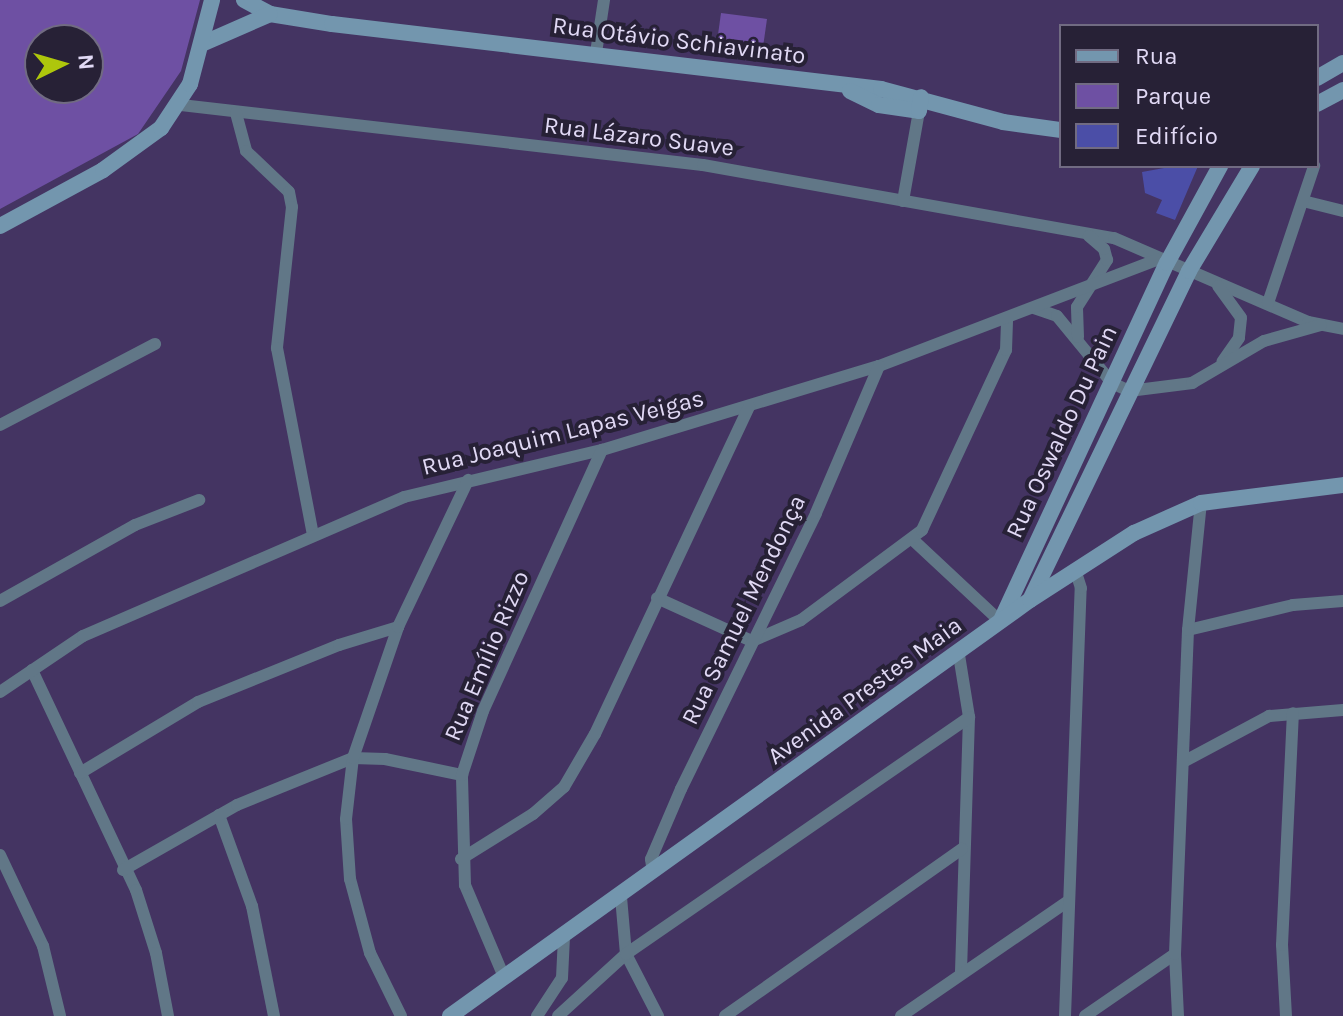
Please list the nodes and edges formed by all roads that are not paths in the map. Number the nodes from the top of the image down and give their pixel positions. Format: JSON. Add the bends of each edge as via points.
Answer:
{"nodes":[{"id":1,"x":212,"y":0,"type":"edge"},
{"id":2,"x":244,"y":0,"type":"edge"},
{"id":3,"x":604,"y":0,"type":"edge"},
{"id":4,"x":270,"y":14,"type":"junction"},
{"id":5,"x":204,"y":43,"type":"junction"},
{"id":6,"x":596,"y":53,"type":"junction"},
{"id":7,"x":1343,"y":63,"type":"edge"},
{"id":8,"x":1319,"y":77,"type":"edge"},
{"id":9,"x":1343,"y":90,"type":"edge"},
{"id":10,"x":1319,"y":103,"type":"edge"},
{"id":11,"x":920,"y":104,"type":"junction"},
{"id":12,"x":181,"y":105,"type":"junction"},
{"id":13,"x":236,"y":113,"type":"junction"},
{"id":14,"x":1059,"y":130,"type":"edge"},
{"id":15,"x":1219,"y":168,"type":"edge"},
{"id":16,"x":1251,"y":168,"type":"edge"},
{"id":17,"x":1313,"y":168,"type":"edge"},
{"id":18,"x":903,"y":201,"type":"junction"},
{"id":19,"x":1303,"y":201,"type":"junction"},
{"id":20,"x":1343,"y":211,"type":"edge"},
{"id":21,"x":0,"y":226,"type":"edge"},
{"id":22,"x":1088,"y":234,"type":"junction"},
{"id":23,"x":1162,"y":262,"type":"junction"},
{"id":24,"x":1189,"y":271,"type":"junction"},
{"id":25,"x":1211,"y":279,"type":"junction"},
{"id":26,"x":1086,"y":287,"type":"junction"},
{"id":27,"x":1268,"y":303,"type":"junction"},
{"id":28,"x":1034,"y":308,"type":"junction"},
{"id":29,"x":1007,"y":320,"type":"junction"},
{"id":30,"x":1324,"y":324,"type":"junction"},
{"id":31,"x":1343,"y":329,"type":"edge"},
{"id":32,"x":1078,"y":340,"type":"junction"},
{"id":33,"x":155,"y":344,"type":"dead end"},
{"id":34,"x":879,"y":366,"type":"junction"},
{"id":35,"x":1218,"y":368,"type":"junction"},
{"id":36,"x":1112,"y":383,"type":"junction"},
{"id":37,"x":1129,"y":391,"type":"junction"},
{"id":38,"x":749,"y":406,"type":"junction"},
{"id":39,"x":0,"y":425,"type":"edge"},
{"id":40,"x":602,"y":450,"type":"junction"},
{"id":41,"x":468,"y":480,"type":"junction"},
{"id":42,"x":1343,"y":485,"type":"edge"},
{"id":43,"x":199,"y":500,"type":"dead end"},
{"id":44,"x":1201,"y":503,"type":"junction"},
{"id":45,"x":313,"y":535,"type":"junction"},
{"id":46,"x":912,"y":539,"type":"junction"},
{"id":47,"x":1075,"y":570,"type":"junction"},
{"id":48,"x":657,"y":598,"type":"junction"},
{"id":49,"x":1030,"y":600,"type":"junction"},
{"id":50,"x":0,"y":601,"type":"edge"},
{"id":51,"x":1343,"y":601,"type":"edge"},
{"id":52,"x":1000,"y":621,"type":"junction"},
{"id":53,"x":398,"y":627,"type":"junction"},
{"id":54,"x":1188,"y":630,"type":"junction"},
{"id":55,"x":752,"y":641,"type":"junction"},
{"id":56,"x":959,"y":655,"type":"junction"},
{"id":57,"x":32,"y":670,"type":"junction"},
{"id":58,"x":0,"y":692,"type":"edge"},
{"id":59,"x":1343,"y":710,"type":"edge"},
{"id":60,"x":1293,"y":713,"type":"junction"},
{"id":61,"x":969,"y":717,"type":"junction"},
{"id":62,"x":353,"y":758,"type":"junction"},
{"id":63,"x":1183,"y":762,"type":"junction"},
{"id":64,"x":80,"y":773,"type":"junction"},
{"id":65,"x":462,"y":775,"type":"junction"},
{"id":66,"x":219,"y":815,"type":"junction"},
{"id":67,"x":962,"y":849,"type":"junction"},
{"id":68,"x":0,"y":855,"type":"edge"},
{"id":69,"x":461,"y":859,"type":"junction"},
{"id":70,"x":123,"y":870,"type":"junction"},
{"id":71,"x":653,"y":872,"type":"junction"},
{"id":72,"x":621,"y":897,"type":"junction"},
{"id":73,"x":1067,"y":902,"type":"junction"},
{"id":74,"x":564,"y":937,"type":"junction"},
{"id":75,"x":626,"y":954,"type":"junction"},
{"id":76,"x":1175,"y":954,"type":"junction"},
{"id":77,"x":961,"y":974,"type":"junction"},
{"id":78,"x":504,"y":977,"type":"junction"},
{"id":79,"x":60,"y":1016,"type":"edge"},
{"id":80,"x":168,"y":1016,"type":"edge"},
{"id":81,"x":274,"y":1016,"type":"edge"},
{"id":82,"x":401,"y":1016,"type":"edge"},
{"id":83,"x":450,"y":1016,"type":"edge"},
{"id":84,"x":537,"y":1016,"type":"edge"},
{"id":85,"x":558,"y":1016,"type":"edge"},
{"id":86,"x":658,"y":1016,"type":"edge"},
{"id":87,"x":725,"y":1016,"type":"edge"},
{"id":88,"x":901,"y":1016,"type":"edge"},
{"id":89,"x":1065,"y":1016,"type":"edge"},
{"id":90,"x":1085,"y":1016,"type":"edge"},
{"id":91,"x":1178,"y":1016,"type":"edge"},
{"id":92,"x":1286,"y":1016,"type":"edge"}],
"edges":[{"from":1,"to":5,"type":"main road"},
{"from":2,"to":4,"type":"main road","name":"Rua Otávio Schiavinato"},
{"from":3,"to":6,"type":"street"},
{"from":4,"to":5,"type":"main road","name":"Rua Otávio Schiavinato"},
{"from":4,"to":6,"type":"main road","name":"Rua Otávio Schiavinato"},
{"from":5,"to":12,"type":"main road"},
{"from":6,"to":11,"type":"main road","name":"Rua Otávio Schiavinato"},
{"from":7,"to":8,"type":"main road"},
{"from":9,"to":10,"type":"main road"},
{"from":11,"to":14,"type":"main road","name":"Rua Otávio Schiavinato"},
{"from":11,"to":18,"type":"street"},
{"from":12,"to":13,"type":"street","name":"Rua Lázaro Suave"},
{"from":12,"to":21,"type":"main road","via":[[141,145]]},
{"from":13,"to":18,"type":"street","name":"Rua Lázaro Suave","via":[[650,158]]},
{"from":13,"to":45,"type":"street","via":[[246,151],[289,192],[292,207],[277,348]]},
{"from":15,"to":23,"type":"main road","name":"Rua Oswaldo Du Pain"},
{"from":16,"to":24,"type":"main road","name":"Rua Oswaldo Du Pain"},
{"from":17,"to":19,"type":"street"},
{"from":18,"to":22,"type":"street","name":"Rua Lázaro Suave"},
{"from":19,"to":20,"type":"street"},
{"from":19,"to":27,"type":"street"},
{"from":22,"to":23,"type":"street","name":"Rua Lázaro Suave","via":[[1127,242]]},
{"from":22,"to":26,"type":"street","via":[[1104,249],[1107,260]]},
{"from":23,"to":24,"type":"street","name":"Rua Lázaro Suave"},
{"from":23,"to":26,"type":"street","name":"Rua Joaquim Lapas Veigas"},
{"from":23,"to":36,"type":"main road","name":"Rua Oswaldo Du Pain"},
{"from":24,"to":25,"type":"street","name":"Rua Lázaro Suave"},
{"from":24,"to":37,"type":"main road","name":"Rua Oswaldo Du Pain"},
{"from":25,"to":27,"type":"street","name":"Rua Lázaro Suave"},
{"from":25,"to":35,"type":"street","via":[[1241,318],[1239,338]]},
{"from":26,"to":28,"type":"street","name":"Rua Joaquim Lapas Veigas"},
{"from":26,"to":32,"type":"street","via":[[1074,320]]},
{"from":27,"to":30,"type":"street","name":"Rua Lázaro Suave"},
{"from":28,"to":29,"type":"street","name":"Rua Joaquim Lapas Veigas"},
{"from":28,"to":32,"type":"street","via":[[1057,316]]},
{"from":29,"to":34,"type":"street","name":"Rua Joaquim Lapas Veigas"},
{"from":29,"to":46,"type":"street","via":[[1006,350],[932,516]]},
{"from":30,"to":31,"type":"street","name":"Rua Lázaro Suave"},
{"from":30,"to":35,"type":"street","via":[[1264,341]]},
{"from":32,"to":36,"type":"street"},
{"from":33,"to":39,"type":"street"},
{"from":34,"to":38,"type":"street","name":"Rua Joaquim Lapas Veigas"},
{"from":34,"to":55,"type":"street","name":"Rua Samuel Mendonça","via":[[816,513]]},
{"from":35,"to":37,"type":"street","via":[[1192,383]]},
{"from":36,"to":37,"type":"street"},
{"from":36,"to":52,"type":"main road","name":"Rua Oswaldo Du Pain"},
{"from":37,"to":49,"type":"main road","name":"Rua Oswaldo Du Pain"},
{"from":38,"to":40,"type":"street","name":"Rua Joaquim Lapas Veigas"},
{"from":38,"to":48,"type":"street"},
{"from":40,"to":41,"type":"street","name":"Rua Joaquim Lapas Veigas"},
{"from":40,"to":65,"type":"street","name":"Rua Emílio Rizzo","via":[[483,711]]},
{"from":41,"to":45,"type":"street","name":"Rua Joaquim Lapas Veigas","via":[[404,497]]},
{"from":41,"to":53,"type":"street"},
{"from":42,"to":44,"type":"main road","name":"Avenida Prestes Maia"},
{"from":43,"to":50,"type":"street","via":[[135,525]]},
{"from":44,"to":47,"type":"main road","name":"Avenida Prestes Maia","via":[[1157,521]]},
{"from":44,"to":54,"type":"street"},
{"from":45,"to":57,"type":"street","name":"Rua Joaquim Lapas Veigas","via":[[83,636]]},
{"from":46,"to":52,"type":"street"},
{"from":46,"to":55,"type":"street","via":[[801,620]]},
{"from":47,"to":49,"type":"main road","name":"Avenida Prestes Maia"},
{"from":47,"to":73,"type":"street","via":[[1081,588]]},
{"from":48,"to":55,"type":"street"},
{"from":48,"to":69,"type":"street","via":[[595,734],[564,787],[533,814]]},
{"from":49,"to":52,"type":"main road","name":"Avenida Prestes Maia"},
{"from":51,"to":54,"type":"street","via":[[1281,607]]},
{"from":52,"to":56,"type":"main road","name":"Avenida Prestes Maia"},
{"from":53,"to":62,"type":"street"},
{"from":53,"to":64,"type":"street","via":[[198,702]]},
{"from":54,"to":63,"type":"street"},
{"from":55,"to":71,"type":"street","name":"Rua Samuel Mendonça","via":[[661,835],[651,859]]},
{"from":56,"to":61,"type":"street"},
{"from":56,"to":71,"type":"main road","name":"Avenida Prestes Maia"},
{"from":57,"to":58,"type":"street","name":"Rua Joaquim Lapas Veigas"},
{"from":57,"to":64,"type":"street"},
{"from":59,"to":60,"type":"street"},
{"from":60,"to":63,"type":"street","via":[[1239,729]]},
{"from":60,"to":92,"type":"street","via":[[1282,945]]},
{"from":61,"to":67,"type":"street"},
{"from":61,"to":75,"type":"street"},
{"from":62,"to":65,"type":"street"},
{"from":62,"to":66,"type":"street"},
{"from":62,"to":82,"type":"street","via":[[346,819],[350,879],[370,953]]},
{"from":63,"to":76,"type":"street"},
{"from":64,"to":70,"type":"street"},
{"from":65,"to":69,"type":"street","name":"Rua Emílio Rizzo"},
{"from":66,"to":70,"type":"street"},
{"from":66,"to":81,"type":"street","via":[[252,906]]},
{"from":67,"to":77,"type":"street"},
{"from":67,"to":87,"type":"street"},
{"from":68,"to":79,"type":"street","via":[[43,946]]},
{"from":69,"to":78,"type":"street","name":"Rua Emílio Rizzo","via":[[472,909]]},
{"from":70,"to":80,"type":"street","via":[[147,921]]},
{"from":71,"to":72,"type":"main road","name":"Avenida Prestes Maia"},
{"from":72,"to":74,"type":"main road","name":"Avenida Prestes Maia"},
{"from":72,"to":75,"type":"street"},
{"from":73,"to":77,"type":"street"},
{"from":73,"to":89,"type":"street"},
{"from":74,"to":78,"type":"main road","name":"Avenida Prestes Maia"},
{"from":74,"to":84,"type":"street","via":[[562,978]]},
{"from":75,"to":85,"type":"street"},
{"from":75,"to":86,"type":"street"},
{"from":76,"to":90,"type":"street"},
{"from":76,"to":91,"type":"street"},
{"from":77,"to":88,"type":"street"},
{"from":78,"to":83,"type":"main road","name":"Avenida Prestes Maia"}]}
